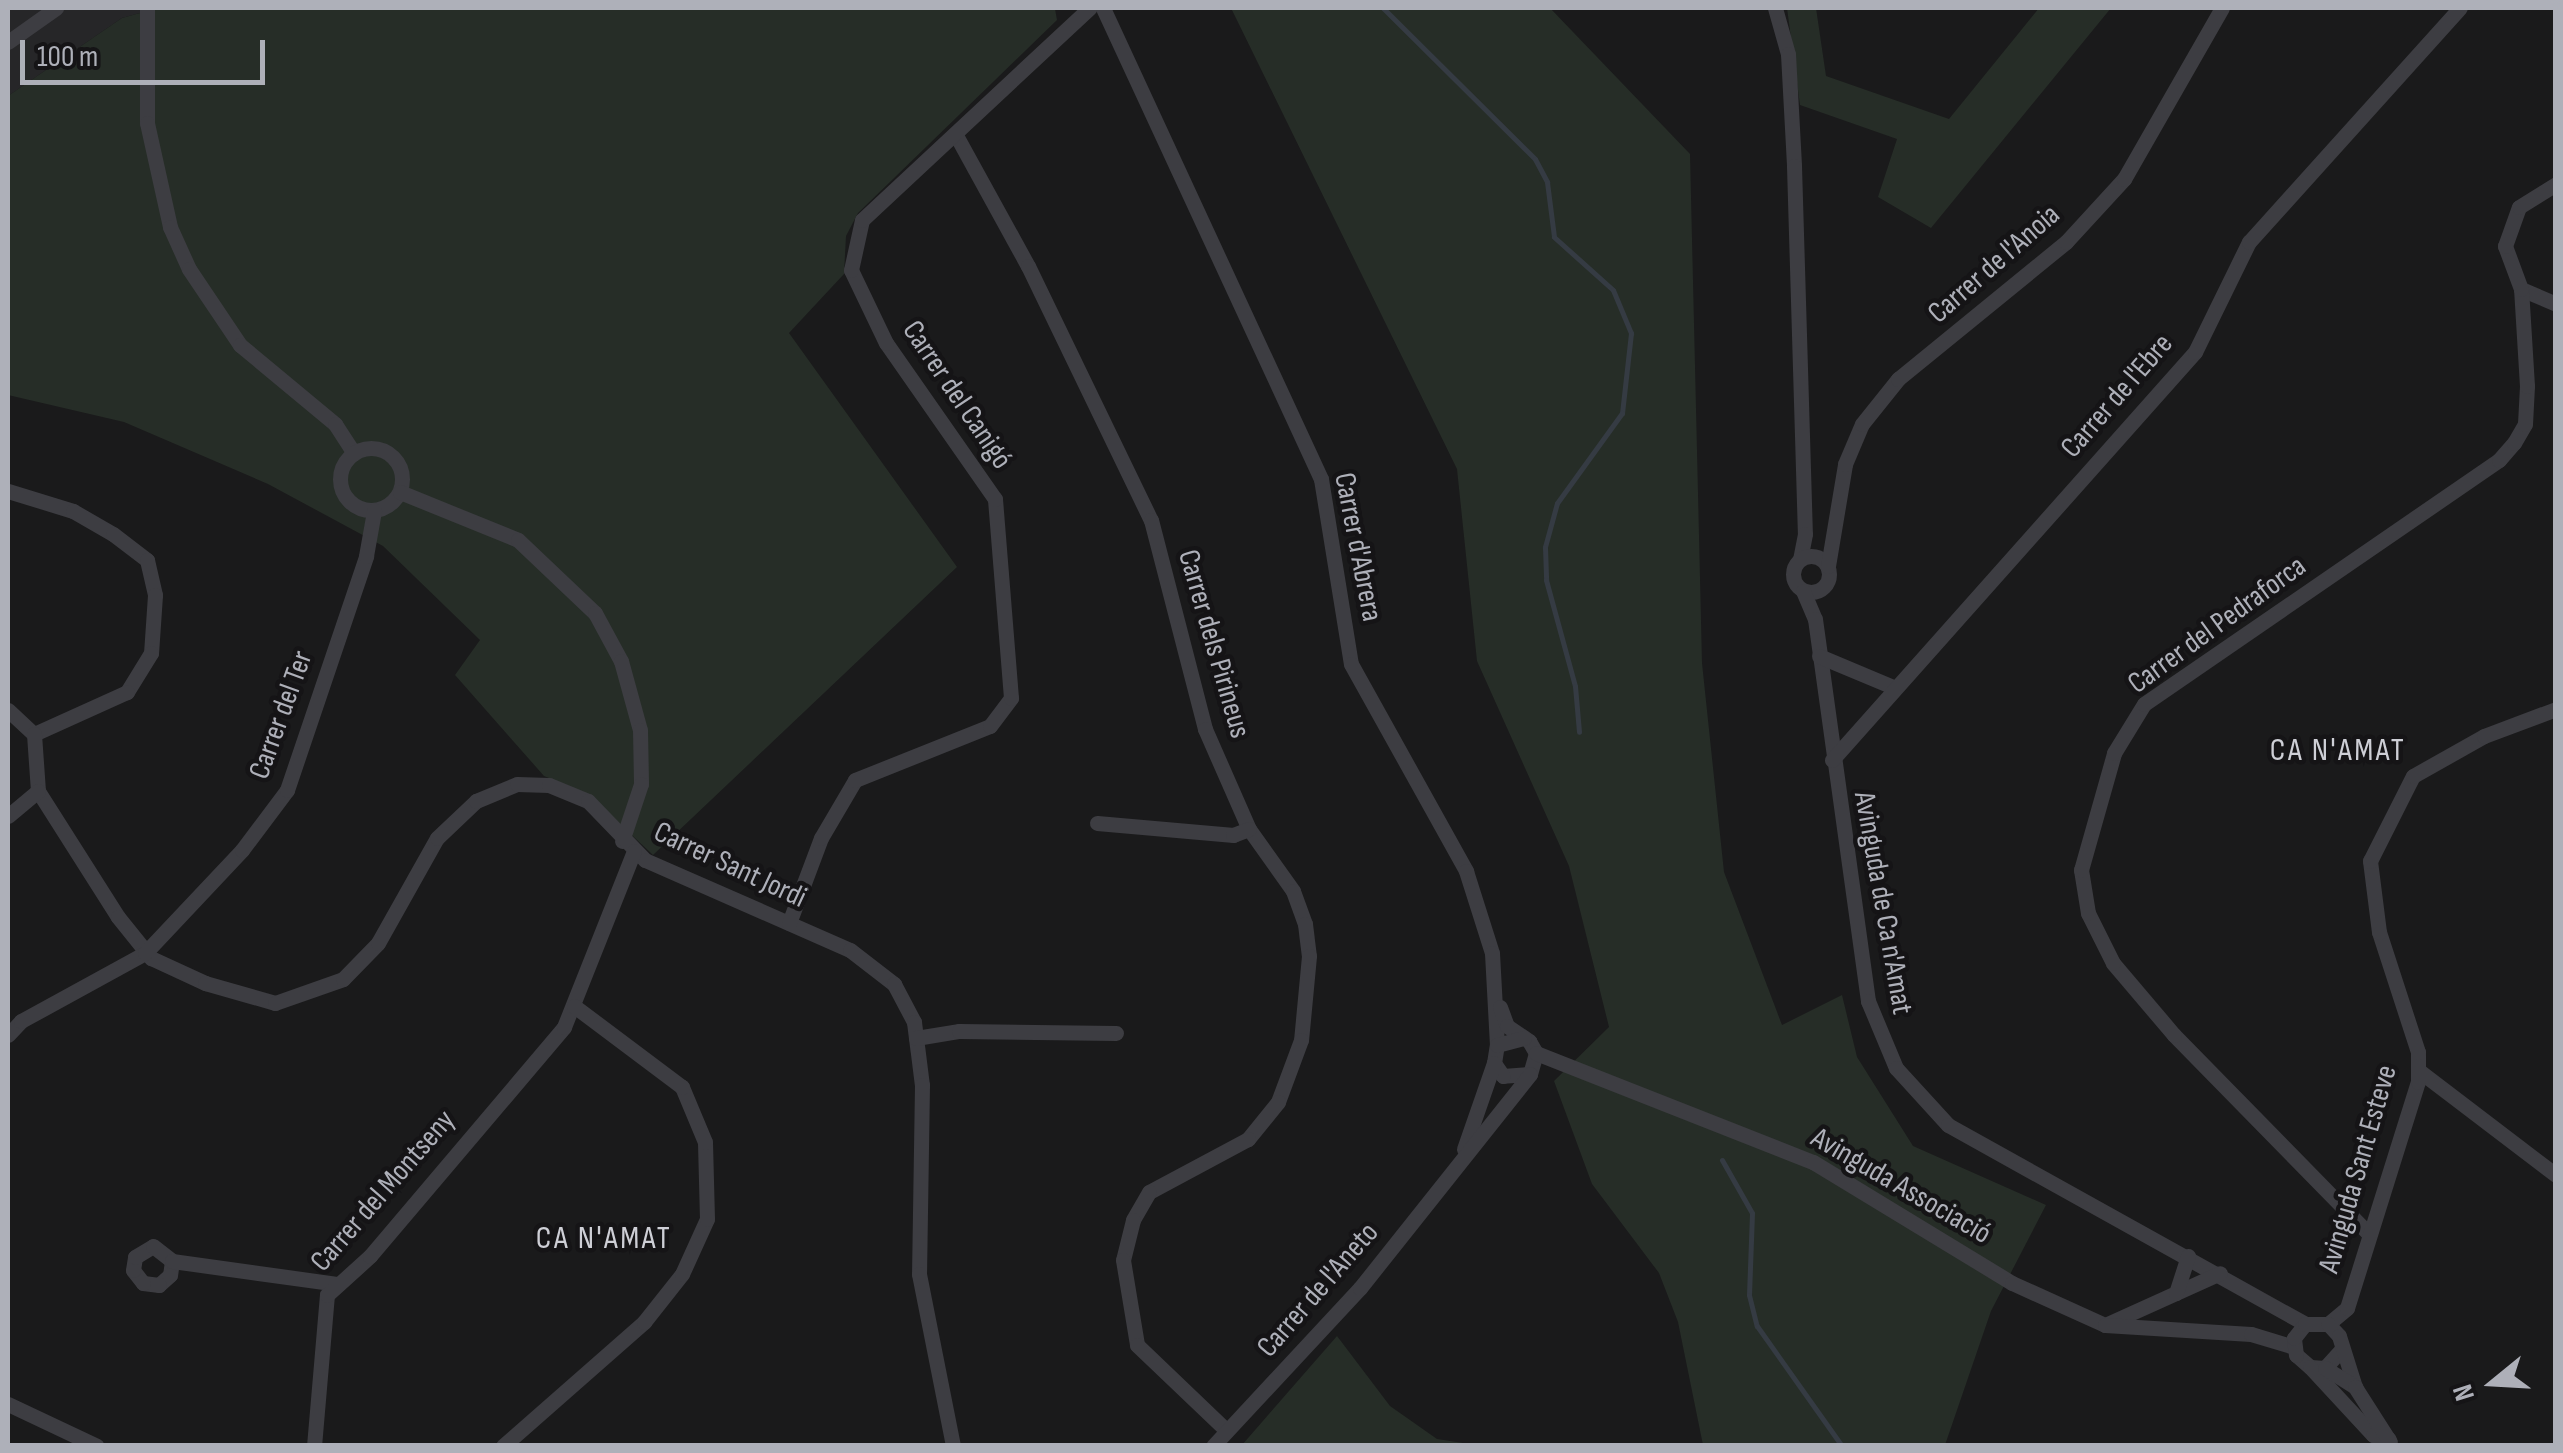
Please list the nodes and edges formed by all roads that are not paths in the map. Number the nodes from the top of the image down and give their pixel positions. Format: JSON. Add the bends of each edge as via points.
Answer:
{"nodes":[{"id":1,"x":56,"y":8,"type":"edge"},
{"id":2,"x":148,"y":8,"type":"edge"},
{"id":3,"x":1089,"y":8,"type":"edge"},
{"id":4,"x":1103,"y":8,"type":"edge"},
{"id":5,"x":1775,"y":8,"type":"edge"},
{"id":6,"x":2222,"y":8,"type":"edge"},
{"id":7,"x":2460,"y":8,"type":"edge"},
{"id":8,"x":8,"y":42,"type":"edge"},
{"id":9,"x":957,"y":137,"type":"junction"},
{"id":10,"x":2556,"y":184,"type":"edge"},
{"id":11,"x":2521,"y":290,"type":"junction"},
{"id":12,"x":2556,"y":304,"type":"edge"},
{"id":13,"x":354,"y":452,"type":"junction"},
{"id":14,"x":8,"y":491,"type":"edge"},
{"id":15,"x":400,"y":492,"type":"junction"},
{"id":16,"x":374,"y":510,"type":"junction"},
{"id":17,"x":1804,"y":534,"type":"junction"},
{"id":18,"x":1800,"y":559,"type":"junction"},
{"id":19,"x":1823,"y":562,"type":"junction"},
{"id":20,"x":1823,"y":588,"type":"junction"},
{"id":21,"x":1803,"y":591,"type":"junction"},
{"id":22,"x":1815,"y":618,"type":"junction"},
{"id":23,"x":1819,"y":656,"type":"junction"},
{"id":24,"x":1893,"y":687,"type":"junction"},
{"id":25,"x":2556,"y":709,"type":"edge"},
{"id":26,"x":8,"y":710,"type":"edge"},
{"id":27,"x":34,"y":734,"type":"junction"},
{"id":28,"x":1832,"y":760,"type":"junction"},
{"id":29,"x":38,"y":790,"type":"junction"},
{"id":30,"x":8,"y":816,"type":"edge"},
{"id":31,"x":1098,"y":823,"type":"dead end"},
{"id":32,"x":1250,"y":829,"type":"junction"},
{"id":33,"x":628,"y":846,"type":"junction"},
{"id":34,"x":789,"y":923,"type":"junction"},
{"id":35,"x":145,"y":952,"type":"junction"},
{"id":36,"x":1493,"y":989,"type":"junction"},
{"id":37,"x":574,"y":1006,"type":"junction"},
{"id":38,"x":1116,"y":1033,"type":"dead end"},
{"id":39,"x":8,"y":1036,"type":"edge"},
{"id":40,"x":916,"y":1038,"type":"junction"},
{"id":41,"x":1524,"y":1038,"type":"junction"},
{"id":42,"x":1497,"y":1046,"type":"junction"},
{"id":43,"x":1536,"y":1053,"type":"junction"},
{"id":44,"x":1494,"y":1064,"type":"junction"},
{"id":45,"x":2418,"y":1070,"type":"junction"},
{"id":46,"x":1530,"y":1074,"type":"junction"},
{"id":47,"x":1458,"y":1164,"type":"junction"},
{"id":48,"x":2556,"y":1176,"type":"edge"},
{"id":49,"x":2369,"y":1234,"type":"junction"},
{"id":50,"x":2188,"y":1256,"type":"junction"},
{"id":51,"x":172,"y":1261,"type":"dead end"},
{"id":52,"x":2220,"y":1274,"type":"junction"},
{"id":53,"x":338,"y":1284,"type":"junction"},
{"id":54,"x":2176,"y":1293,"type":"junction"},
{"id":55,"x":2304,"y":1324,"type":"junction"},
{"id":56,"x":2328,"y":1324,"type":"junction"},
{"id":57,"x":2105,"y":1325,"type":"junction"},
{"id":58,"x":2294,"y":1346,"type":"junction"},
{"id":59,"x":2341,"y":1350,"type":"junction"},
{"id":60,"x":2318,"y":1367,"type":"junction"},
{"id":61,"x":2355,"y":1387,"type":"junction"},
{"id":62,"x":8,"y":1404,"type":"edge"},
{"id":63,"x":1228,"y":1431,"type":"junction"},
{"id":64,"x":2391,"y":1442,"type":"edge"},
{"id":65,"x":96,"y":1446,"type":"edge"},
{"id":66,"x":314,"y":1446,"type":"edge"},
{"id":67,"x":503,"y":1446,"type":"edge"},
{"id":68,"x":953,"y":1446,"type":"edge"},
{"id":69,"x":1213,"y":1446,"type":"edge"}],
"edges":[{"from":1,"to":8,"type":"street"},
{"from":2,"to":13,"type":"street","via":[[148,123],[170,226],[188,269],[240,345],[335,424]]},
{"from":3,"to":9,"type":"street","name":"Carrer del Canigó"},
{"from":4,"to":36,"type":"street","name":"Carrer d'Abrera","via":[[1321,480],[1351,664],[1466,871],[1492,953]]},
{"from":5,"to":17,"type":"street","via":[[1788,54]]},
{"from":6,"to":19,"type":"street","name":"Carrer de l'Anoia","via":[[2124,180],[2066,242],[1898,380],[1862,424],[1845,464]]},
{"from":7,"to":24,"type":"street","name":"Carrer de l'Ebre","via":[[2248,242],[2194,352]]},
{"from":9,"to":32,"type":"street","name":"Carrer dels Pirineus","via":[[1028,266],[1150,520],[1205,728]]},
{"from":9,"to":34,"type":"street","name":"Carrer del Canigó","via":[[862,220],[851,270],[886,343],[994,499],[1011,698],[990,726],[855,780],[821,838]]},
{"from":10,"to":11,"type":"street","name":"Carrer del Pedraforca","via":[[2519,207],[2504,246]]},
{"from":11,"to":12,"type":"street"},
{"from":11,"to":49,"type":"street","name":"Carrer del Pedraforca","via":[[2526,424],[2514,443],[2499,460],[2144,704],[2114,753],[2081,870],[2088,913],[2114,962],[2174,1035]]},
{"from":13,"to":15,"type":"street","via":[[373,448],[391,455],[402,472]]},
{"from":13,"to":16,"type":"street","via":[[341,469],[341,490],[354,506]]},
{"from":14,"to":27,"type":"street","via":[[73,511],[113,534],[147,560],[155,594],[152,652],[128,692]]},
{"from":15,"to":16,"type":"street"},
{"from":15,"to":33,"type":"street","name":"Carrer del Montseny","via":[[518,540],[595,613],[625,672],[640,730],[641,784]]},
{"from":16,"to":35,"type":"street","name":"Carrer del Ter","via":[[287,790],[242,850]]},
{"from":17,"to":18,"type":"street"},
{"from":17,"to":19,"type":"street"},
{"from":18,"to":19,"type":"street"},
{"from":18,"to":21,"type":"street","name":"Avinguda de Ca n'Amat","via":[[1792,576]]},
{"from":19,"to":20,"type":"street","name":"Carrer de l'Anoia"},
{"from":20,"to":21,"type":"street"},
{"from":20,"to":22,"type":"street","name":"Avinguda de Ca n'Amat"},
{"from":21,"to":22,"type":"street","name":"Avinguda de Ca n'Amat"},
{"from":22,"to":23,"type":"street","name":"Avinguda de Ca n'Amat"},
{"from":23,"to":24,"type":"street"},
{"from":23,"to":28,"type":"street","name":"Avinguda de Ca n'Amat"},
{"from":24,"to":28,"type":"street","name":"Carrer de l'Ebre"},
{"from":25,"to":45,"type":"street","name":"Avinguda Sant Esteve","via":[[2484,736],[2413,776],[2370,861],[2378,932]]},
{"from":26,"to":27,"type":"street"},
{"from":27,"to":29,"type":"street"},
{"from":28,"to":50,"type":"street","name":"Avinguda de Ca n'Amat","via":[[1868,1001],[1896,1068],[1948,1125]]},
{"from":29,"to":30,"type":"street"},
{"from":29,"to":35,"type":"street","name":"Carrer Sant Jordi"},
{"from":31,"to":32,"type":"street","via":[[1233,835]]},
{"from":32,"to":63,"type":"street","name":"Carrer dels Pirineus","via":[[1293,891],[1305,924],[1309,956],[1301,1040],[1278,1102],[1248,1139],[1149,1192],[1133,1220],[1124,1260],[1136,1344]]},
{"from":33,"to":34,"type":"street","name":"Carrer Sant Jordi"},
{"from":33,"to":35,"type":"street","name":"Carrer Sant Jordi","via":[[588,801],[548,785],[517,784],[476,801],[437,838],[378,943],[343,979],[310,995],[275,1003],[205,983]]},
{"from":33,"to":37,"type":"street","name":"Carrer del Montseny"},
{"from":34,"to":40,"type":"street","name":"Carrer Sant Jordi","via":[[850,950],[894,984]]},
{"from":35,"to":39,"type":"street","name":"Carrer del Ter","via":[[21,1021]]},
{"from":36,"to":41,"type":"street","name":"Carrer d'Abrera","via":[[1507,1026]]},
{"from":36,"to":42,"type":"street","name":"Carrer d'Abrera"},
{"from":37,"to":53,"type":"street","name":"Carrer del Montseny","via":[[564,1027]]},
{"from":37,"to":67,"type":"street","via":[[682,1087],[705,1142],[707,1219],[682,1274],[644,1322]]},
{"from":38,"to":40,"type":"street","via":[[960,1030]]},
{"from":40,"to":68,"type":"street","name":"Carrer Sant Jordi","via":[[922,1085],[920,1274]]},
{"from":41,"to":42,"type":"street","via":[[1508,1037]]},
{"from":41,"to":43,"type":"street"},
{"from":42,"to":44,"type":"street"},
{"from":43,"to":46,"type":"street"},
{"from":43,"to":57,"type":"street","name":"Avinguda Associació","via":[[1813,1162],[2012,1283]]},
{"from":44,"to":46,"type":"street","via":[[1510,1079]]},
{"from":44,"to":47,"type":"street","name":"Carrer de l'Aneto"},
{"from":45,"to":48,"type":"street"},
{"from":45,"to":49,"type":"street","name":"Avinguda Sant Esteve"},
{"from":46,"to":47,"type":"street","name":"Carrer de l'Aneto"},
{"from":47,"to":63,"type":"street","name":"Carrer de l'Aneto","via":[[1360,1288]]},
{"from":49,"to":56,"type":"street","name":"Avinguda Sant Esteve","via":[[2347,1308]]},
{"from":50,"to":52,"type":"street","name":"Avinguda de Ca n'Amat"},
{"from":50,"to":54,"type":"street"},
{"from":51,"to":53,"type":"street"},
{"from":52,"to":54,"type":"street"},
{"from":52,"to":55,"type":"street","name":"Avinguda de Ca n'Amat"},
{"from":53,"to":66,"type":"street","name":"Carrer del Montseny","via":[[327,1295]]},
{"from":54,"to":57,"type":"street"},
{"from":55,"to":56,"type":"street"},
{"from":55,"to":58,"type":"street"},
{"from":56,"to":59,"type":"street"},
{"from":57,"to":58,"type":"street","via":[[2252,1334]]},
{"from":58,"to":60,"type":"street"},
{"from":59,"to":60,"type":"street"},
{"from":59,"to":61,"type":"street"},
{"from":60,"to":61,"type":"street"},
{"from":60,"to":64,"type":"street","via":[[2373,1435]]},
{"from":61,"to":64,"type":"street"},
{"from":62,"to":65,"type":"street"},
{"from":63,"to":69,"type":"street","name":"Carrer de l'Aneto"}]}
